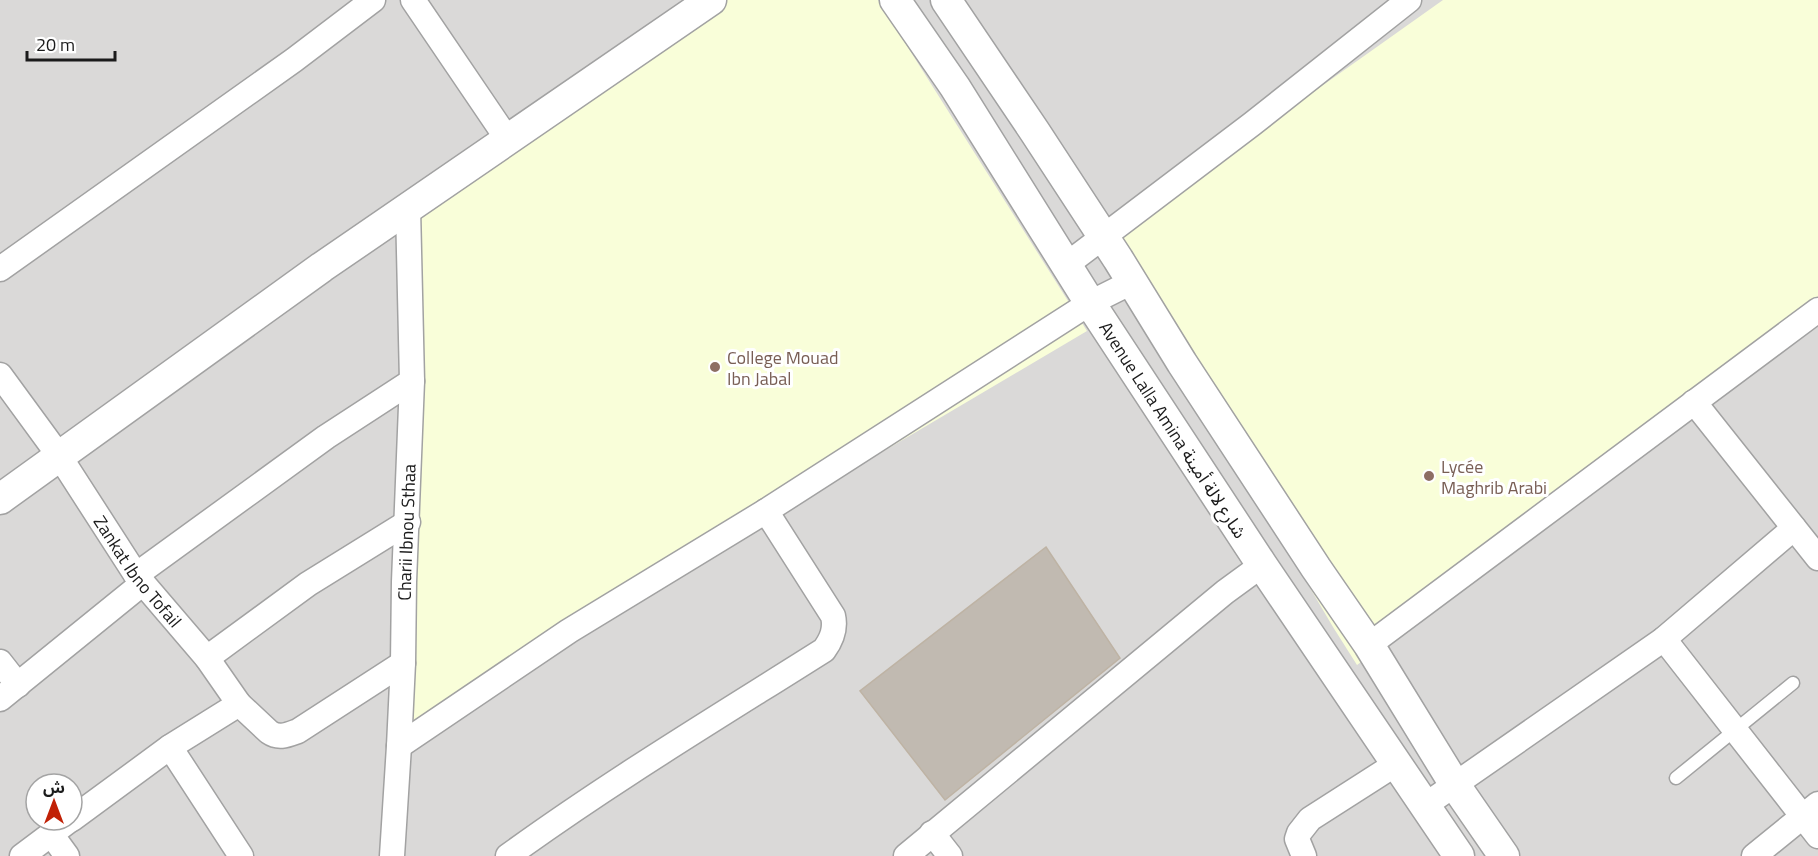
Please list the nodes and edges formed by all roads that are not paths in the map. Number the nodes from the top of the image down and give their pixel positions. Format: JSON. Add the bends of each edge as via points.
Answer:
{"nodes":[{"id":1,"x":373,"y":0,"type":"edge"},
{"id":2,"x":413,"y":0,"type":"edge"},
{"id":3,"x":711,"y":0,"type":"edge"},
{"id":4,"x":895,"y":0,"type":"edge"},
{"id":5,"x":946,"y":0,"type":"edge"},
{"id":6,"x":1395,"y":4,"type":"edge"},
{"id":7,"x":508,"y":140,"type":"junction"},
{"id":8,"x":408,"y":208,"type":"junction"},
{"id":9,"x":1103,"y":236,"type":"junction"},
{"id":10,"x":1066,"y":265,"type":"junction"},
{"id":11,"x":0,"y":269,"type":"edge"},
{"id":12,"x":1132,"y":282,"type":"junction"},
{"id":13,"x":1090,"y":303,"type":"junction"},
{"id":14,"x":1818,"y":310,"type":"edge"},
{"id":15,"x":0,"y":375,"type":"edge"},
{"id":16,"x":412,"y":381,"type":"junction"},
{"id":17,"x":1694,"y":402,"type":"junction"},
{"id":18,"x":60,"y":457,"type":"junction"},
{"id":19,"x":0,"y":499,"type":"edge"},
{"id":20,"x":766,"y":511,"type":"junction"},
{"id":21,"x":408,"y":522,"type":"junction"},
{"id":22,"x":1794,"y":528,"type":"junction"},
{"id":23,"x":1818,"y":558,"type":"edge"},
{"id":24,"x":1262,"y":565,"type":"junction"},
{"id":25,"x":140,"y":579,"type":"junction"},
{"id":26,"x":1664,"y":639,"type":"junction"},
{"id":27,"x":1369,"y":645,"type":"junction"},
{"id":28,"x":207,"y":658,"type":"junction"},
{"id":29,"x":0,"y":662,"type":"edge"},
{"id":30,"x":403,"y":663,"type":"junction"},
{"id":31,"x":1793,"y":683,"type":"dead end"},
{"id":32,"x":9,"y":692,"type":"edge"},
{"id":33,"x":238,"y":704,"type":"junction"},
{"id":34,"x":1735,"y":731,"type":"junction"},
{"id":35,"x":399,"y":746,"type":"junction"},
{"id":36,"x":170,"y":747,"type":"junction"},
{"id":37,"x":1396,"y":764,"type":"junction"},
{"id":38,"x":1676,"y":778,"type":"dead end"},
{"id":39,"x":1455,"y":785,"type":"junction"},
{"id":40,"x":1424,"y":806,"type":"junction"},
{"id":41,"x":84,"y":810,"type":"edge"},
{"id":42,"x":1810,"y":810,"type":"edge"},
{"id":43,"x":54,"y":832,"type":"edge"},
{"id":44,"x":66,"y":832,"type":"edge"},
{"id":45,"x":932,"y":833,"type":"junction"},
{"id":46,"x":1818,"y":836,"type":"edge"},
{"id":47,"x":22,"y":856,"type":"edge"},
{"id":48,"x":67,"y":856,"type":"edge"},
{"id":49,"x":241,"y":856,"type":"edge"},
{"id":50,"x":392,"y":856,"type":"edge"},
{"id":51,"x":508,"y":856,"type":"edge"},
{"id":52,"x":906,"y":856,"type":"edge"},
{"id":53,"x":950,"y":856,"type":"edge"},
{"id":54,"x":1304,"y":856,"type":"edge"},
{"id":55,"x":1459,"y":856,"type":"edge"},
{"id":56,"x":1504,"y":856,"type":"edge"},
{"id":57,"x":1754,"y":856,"type":"edge"}],
"edges":[{"from":1,"to":11,"type":"street"},
{"from":2,"to":7,"type":"street"},
{"from":3,"to":7,"type":"street"},
{"from":4,"to":10,"type":"street","name":"Avenue Lalla Amina شارع لالة أمينة","via":[[955,87]]},
{"from":5,"to":9,"type":"street"},
{"from":6,"to":9,"type":"street","via":[[1251,124]]},
{"from":7,"to":8,"type":"street"},
{"from":8,"to":16,"type":"street","name":"Charii Ibnou Sthaa"},
{"from":8,"to":18,"type":"street"},
{"from":9,"to":10,"type":"street"},
{"from":9,"to":12,"type":"street"},
{"from":10,"to":13,"type":"street","name":"Avenue Lalla Amina شارع لالة أمينة"},
{"from":12,"to":13,"type":"street"},
{"from":12,"to":27,"type":"street"},
{"from":13,"to":20,"type":"street"},
{"from":13,"to":24,"type":"street","name":"Avenue Lalla Amina شارع لالة أمينة"},
{"from":14,"to":17,"type":"street"},
{"from":15,"to":18,"type":"street","name":"Zankat Ibno Tofail"},
{"from":16,"to":21,"type":"street","name":"Charii Ibnou Sthaa"},
{"from":16,"to":25,"type":"street","via":[[326,437]]},
{"from":17,"to":22,"type":"street"},
{"from":17,"to":27,"type":"street"},
{"from":18,"to":19,"type":"street"},
{"from":18,"to":25,"type":"street","name":"Zankat Ibno Tofail"},
{"from":20,"to":35,"type":"street","via":[[569,631]]},
{"from":20,"to":51,"type":"street","via":[[833,616],[835,628],[824,650]]},
{"from":21,"to":28,"type":"street","via":[[308,584]]},
{"from":21,"to":30,"type":"street","name":"Charii Ibnou Sthaa"},
{"from":22,"to":23,"type":"street"},
{"from":22,"to":26,"type":"street"},
{"from":24,"to":37,"type":"street","name":"Avenue Lalla Amina شارع لالة أمينة"},
{"from":24,"to":45,"type":"street"},
{"from":25,"to":28,"type":"street","name":"Zankat Ibno Tofail"},
{"from":25,"to":32,"type":"street"},
{"from":26,"to":34,"type":"street"},
{"from":26,"to":39,"type":"street"},
{"from":27,"to":39,"type":"street"},
{"from":28,"to":33,"type":"street","name":"Zankat Ibno Tofail"},
{"from":29,"to":32,"type":"street"},
{"from":30,"to":33,"type":"street","name":"Zankat Ibno Tofail","via":[[298,731],[283,736],[275,736]]},
{"from":30,"to":35,"type":"street","name":"Charii Ibnou Sthaa"},
{"from":31,"to":34,"type":"lane"},
{"from":33,"to":36,"type":"street"},
{"from":34,"to":38,"type":"lane"},
{"from":34,"to":42,"type":"street"},
{"from":35,"to":50,"type":"street","name":"Charii Ibnou Sthaa"},
{"from":36,"to":41,"type":"street"},
{"from":36,"to":49,"type":"street"},
{"from":37,"to":40,"type":"street","name":"Avenue Lalla Amina شارع لالة أمينة"},
{"from":37,"to":54,"type":"street","via":[[1310,819],[1297,838]]},
{"from":39,"to":40,"type":"street"},
{"from":39,"to":56,"type":"street"},
{"from":40,"to":55,"type":"street","name":"Avenue Lalla Amina شارع لالة أمينة"},
{"from":42,"to":46,"type":"street"},
{"from":42,"to":57,"type":"street"},
{"from":43,"to":47,"type":"street"},
{"from":44,"to":48,"type":"street"},
{"from":45,"to":52,"type":"street"},
{"from":45,"to":53,"type":"street"}]}
